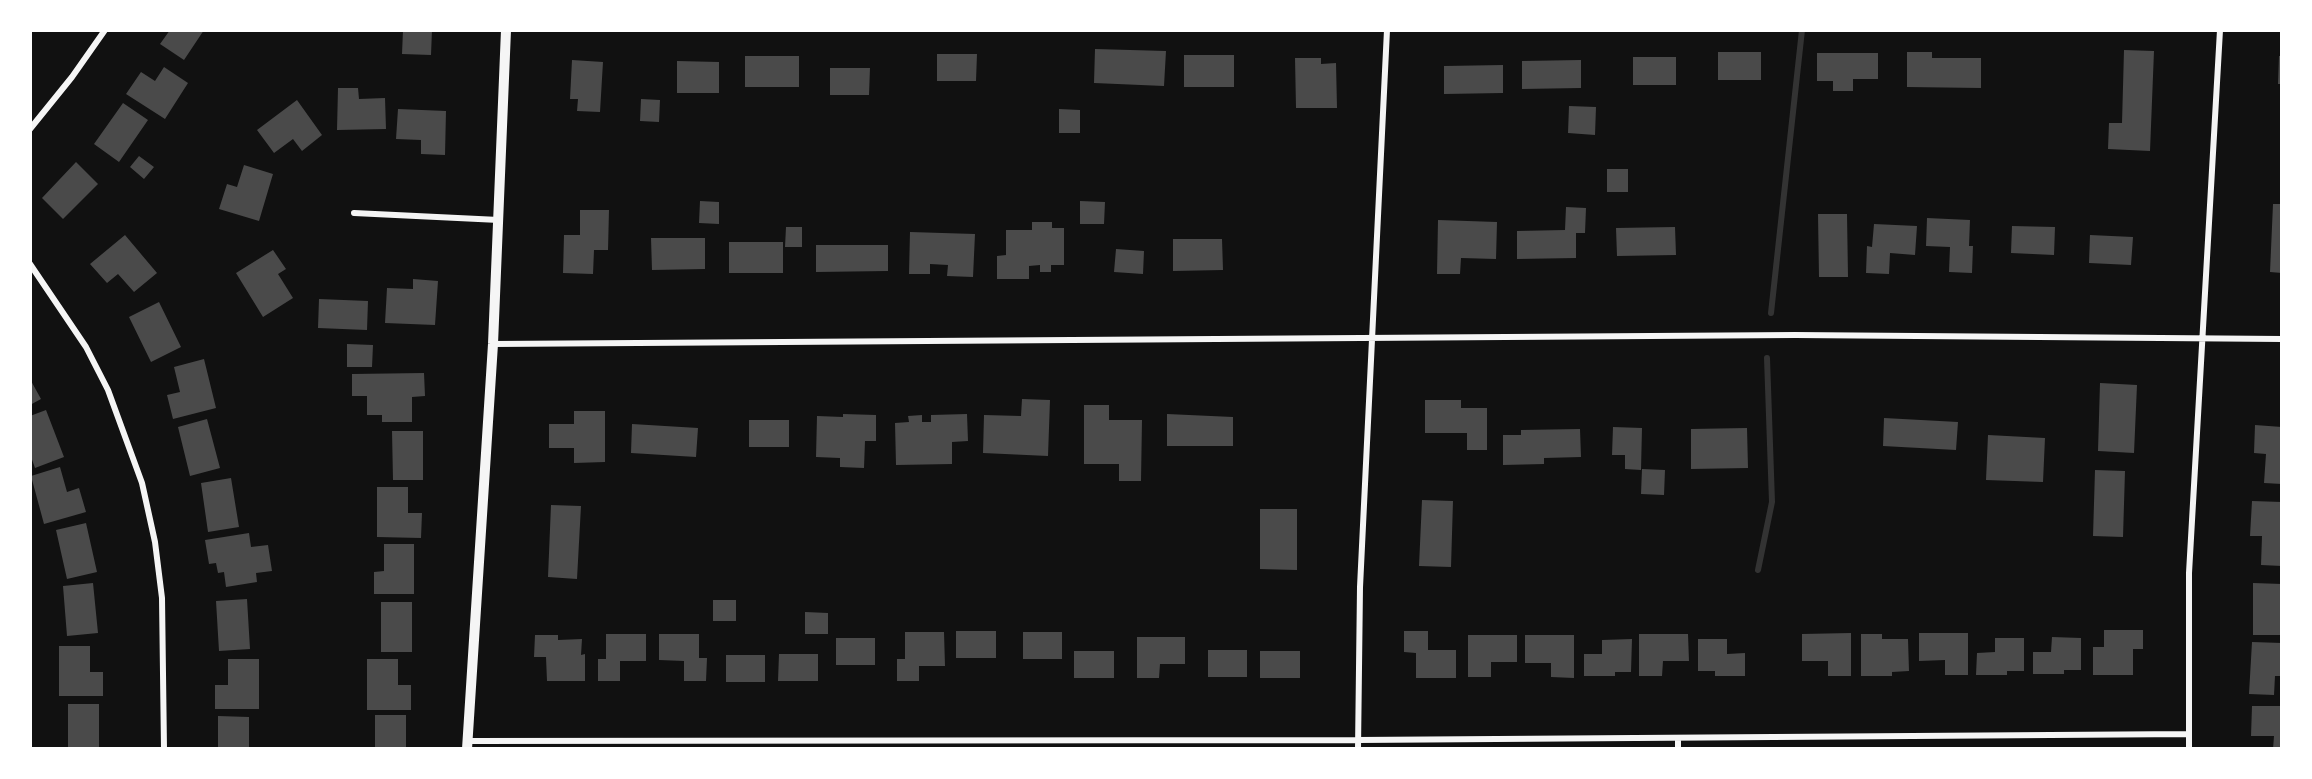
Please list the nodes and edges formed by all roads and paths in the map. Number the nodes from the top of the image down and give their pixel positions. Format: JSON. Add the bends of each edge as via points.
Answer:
{"nodes":[{"id":1,"x":105,"y":30,"type":"edge"},
{"id":2,"x":506,"y":30,"type":"edge"},
{"id":3,"x":1387,"y":30,"type":"edge"},
{"id":4,"x":2220,"y":30,"type":"edge"},
{"id":5,"x":30,"y":129,"type":"edge"},
{"id":6,"x":354,"y":213,"type":"dead end"},
{"id":7,"x":499,"y":220,"type":"junction"},
{"id":8,"x":30,"y":264,"type":"edge"},
{"id":9,"x":2202,"y":338,"type":"junction"},
{"id":10,"x":1371,"y":339,"type":"junction"},
{"id":11,"x":2282,"y":339,"type":"edge"},
{"id":12,"x":493,"y":344,"type":"junction"},
{"id":13,"x":2189,"y":734,"type":"junction"},
{"id":14,"x":1678,"y":738,"type":"junction"},
{"id":15,"x":1358,"y":740,"type":"junction"},
{"id":16,"x":467,"y":745,"type":"edge"},
{"id":17,"x":164,"y":749,"type":"edge"},
{"id":18,"x":1358,"y":749,"type":"edge"},
{"id":19,"x":1678,"y":749,"type":"edge"},
{"id":20,"x":2189,"y":749,"type":"edge"}],
"edges":[{"from":1,"to":5,"type":"street"},
{"from":2,"to":7,"type":"street"},
{"from":3,"to":10,"type":"street"},
{"from":4,"to":9,"type":"street"},
{"from":6,"to":7,"type":"street"},
{"from":7,"to":12,"type":"street"},
{"from":8,"to":17,"type":"street","via":[[104,381],[142,483],[162,598]]},
{"from":9,"to":10,"type":"street","via":[[1795,335]]},
{"from":9,"to":11,"type":"street"},
{"from":9,"to":13,"type":"street","via":[[2189,573]]},
{"from":10,"to":12,"type":"street"},
{"from":10,"to":15,"type":"street"},
{"from":12,"to":16,"type":"street"},
{"from":13,"to":14,"type":"street"},
{"from":13,"to":20,"type":"street"},
{"from":14,"to":15,"type":"street"},
{"from":14,"to":19,"type":"street"},
{"from":15,"to":16,"type":"street"},
{"from":15,"to":18,"type":"street"}]}
